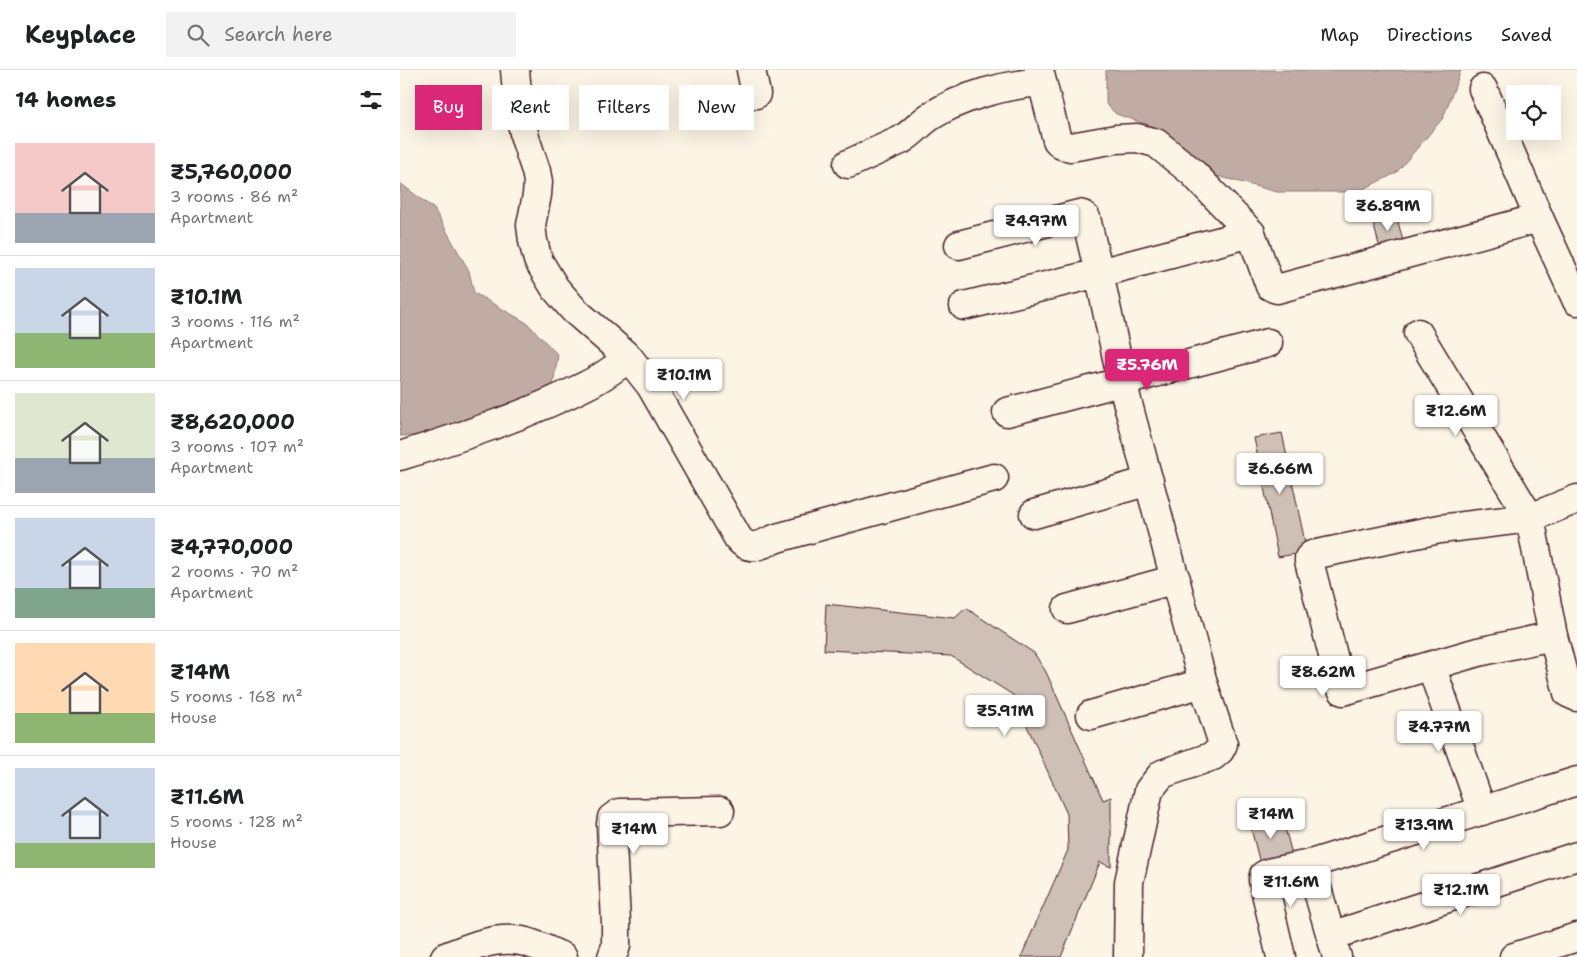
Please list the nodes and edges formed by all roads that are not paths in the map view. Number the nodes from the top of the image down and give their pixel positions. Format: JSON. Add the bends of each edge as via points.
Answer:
{"nodes":[{"id":1,"x":515,"y":70,"type":"edge"},
{"id":2,"x":1040,"y":76,"type":"edge"},
{"id":3,"x":1483,"y":89,"type":"dead end"},
{"id":4,"x":848,"y":164,"type":"dead end"},
{"id":5,"x":1539,"y":218,"type":"junction"},
{"id":6,"x":1251,"y":232,"type":"junction"},
{"id":7,"x":959,"y":245,"type":"dead end"},
{"id":8,"x":1099,"y":273,"type":"junction"},
{"id":9,"x":1577,"y":301,"type":"edge"},
{"id":10,"x":964,"y":306,"type":"dead end"},
{"id":11,"x":1418,"y":333,"type":"dead end"},
{"id":12,"x":1268,"y":343,"type":"dead end"},
{"id":13,"x":629,"y":358,"type":"junction"},
{"id":14,"x":1122,"y":382,"type":"junction"},
{"id":15,"x":1007,"y":412,"type":"dead end"},
{"id":16,"x":400,"y":456,"type":"edge"},
{"id":17,"x":994,"y":478,"type":"dead end"},
{"id":18,"x":1148,"y":481,"type":"junction"},
{"id":19,"x":1577,"y":499,"type":"edge"},
{"id":20,"x":1034,"y":514,"type":"dead end"},
{"id":21,"x":1530,"y":518,"type":"junction"},
{"id":22,"x":1176,"y":579,"type":"junction"},
{"id":23,"x":1067,"y":610,"type":"dead end"},
{"id":24,"x":1553,"y":636,"type":"junction"},
{"id":25,"x":1436,"y":680,"type":"dead end"},
{"id":26,"x":1203,"y":683,"type":"junction"},
{"id":27,"x":1577,"y":697,"type":"edge"},
{"id":28,"x":1091,"y":715,"type":"dead end"},
{"id":29,"x":1577,"y":781,"type":"edge"},
{"id":30,"x":720,"y":811,"type":"dead end"},
{"id":31,"x":1482,"y":811,"type":"junction"},
{"id":32,"x":1577,"y":856,"type":"edge"},
{"id":33,"x":1310,"y":864,"type":"junction"},
{"id":34,"x":1577,"y":937,"type":"edge"},
{"id":35,"x":1334,"y":947,"type":"edge"},
{"id":36,"x":445,"y":957,"type":"edge"},
{"id":37,"x":563,"y":957,"type":"edge"},
{"id":38,"x":612,"y":957,"type":"edge"},
{"id":39,"x":1128,"y":957,"type":"edge"},
{"id":40,"x":1281,"y":957,"type":"edge"},
{"id":41,"x":1514,"y":957,"type":"edge"}],
"edges":[{"from":1,"to":13,"type":"street","via":[[518,104],[538,182],[531,226],[538,260],[555,288],[574,310]]},
{"from":2,"to":4,"type":"street","via":[[955,102],[932,115],[901,140]]},
{"from":2,"to":6,"type":"street","via":[[1062,145],[1071,147],[1137,138],[1156,143],[1192,172]]},
{"from":3,"to":5,"type":"street"},
{"from":5,"to":6,"type":"street","via":[[1277,289],[1270,286]]},
{"from":5,"to":9,"type":"street"},
{"from":6,"to":8,"type":"street"},
{"from":7,"to":8,"type":"street","via":[[1079,214],[1086,218]]},
{"from":8,"to":10,"type":"street"},
{"from":8,"to":14,"type":"street"},
{"from":11,"to":21,"type":"street"},
{"from":12,"to":14,"type":"street"},
{"from":13,"to":16,"type":"street","via":[[589,385],[540,406],[465,436]]},
{"from":13,"to":17,"type":"street","via":[[651,386],[744,545],[759,545]]},
{"from":14,"to":15,"type":"street"},
{"from":14,"to":18,"type":"street"},
{"from":18,"to":20,"type":"street"},
{"from":18,"to":22,"type":"street"},
{"from":19,"to":21,"type":"street"},
{"from":21,"to":24,"type":"street"},
{"from":21,"to":24,"type":"street","via":[[1431,531],[1312,555],[1309,561],[1343,691],[1478,652]]},
{"from":22,"to":23,"type":"street"},
{"from":22,"to":26,"type":"street"},
{"from":24,"to":27,"type":"street","via":[[1568,693]]},
{"from":25,"to":31,"type":"street"},
{"from":26,"to":28,"type":"street"},
{"from":26,"to":39,"type":"street","via":[[1223,744],[1213,756],[1162,774],[1149,790],[1129,882]]},
{"from":29,"to":31,"type":"street"},
{"from":30,"to":38,"type":"street","via":[[619,813],[612,818],[616,946]]},
{"from":31,"to":33,"type":"street"},
{"from":32,"to":35,"type":"street"},
{"from":33,"to":35,"type":"street"},
{"from":33,"to":40,"type":"street","via":[[1264,875]]},
{"from":34,"to":41,"type":"street"},
{"from":36,"to":37,"type":"street","via":[[467,948],[514,940]]}]}
